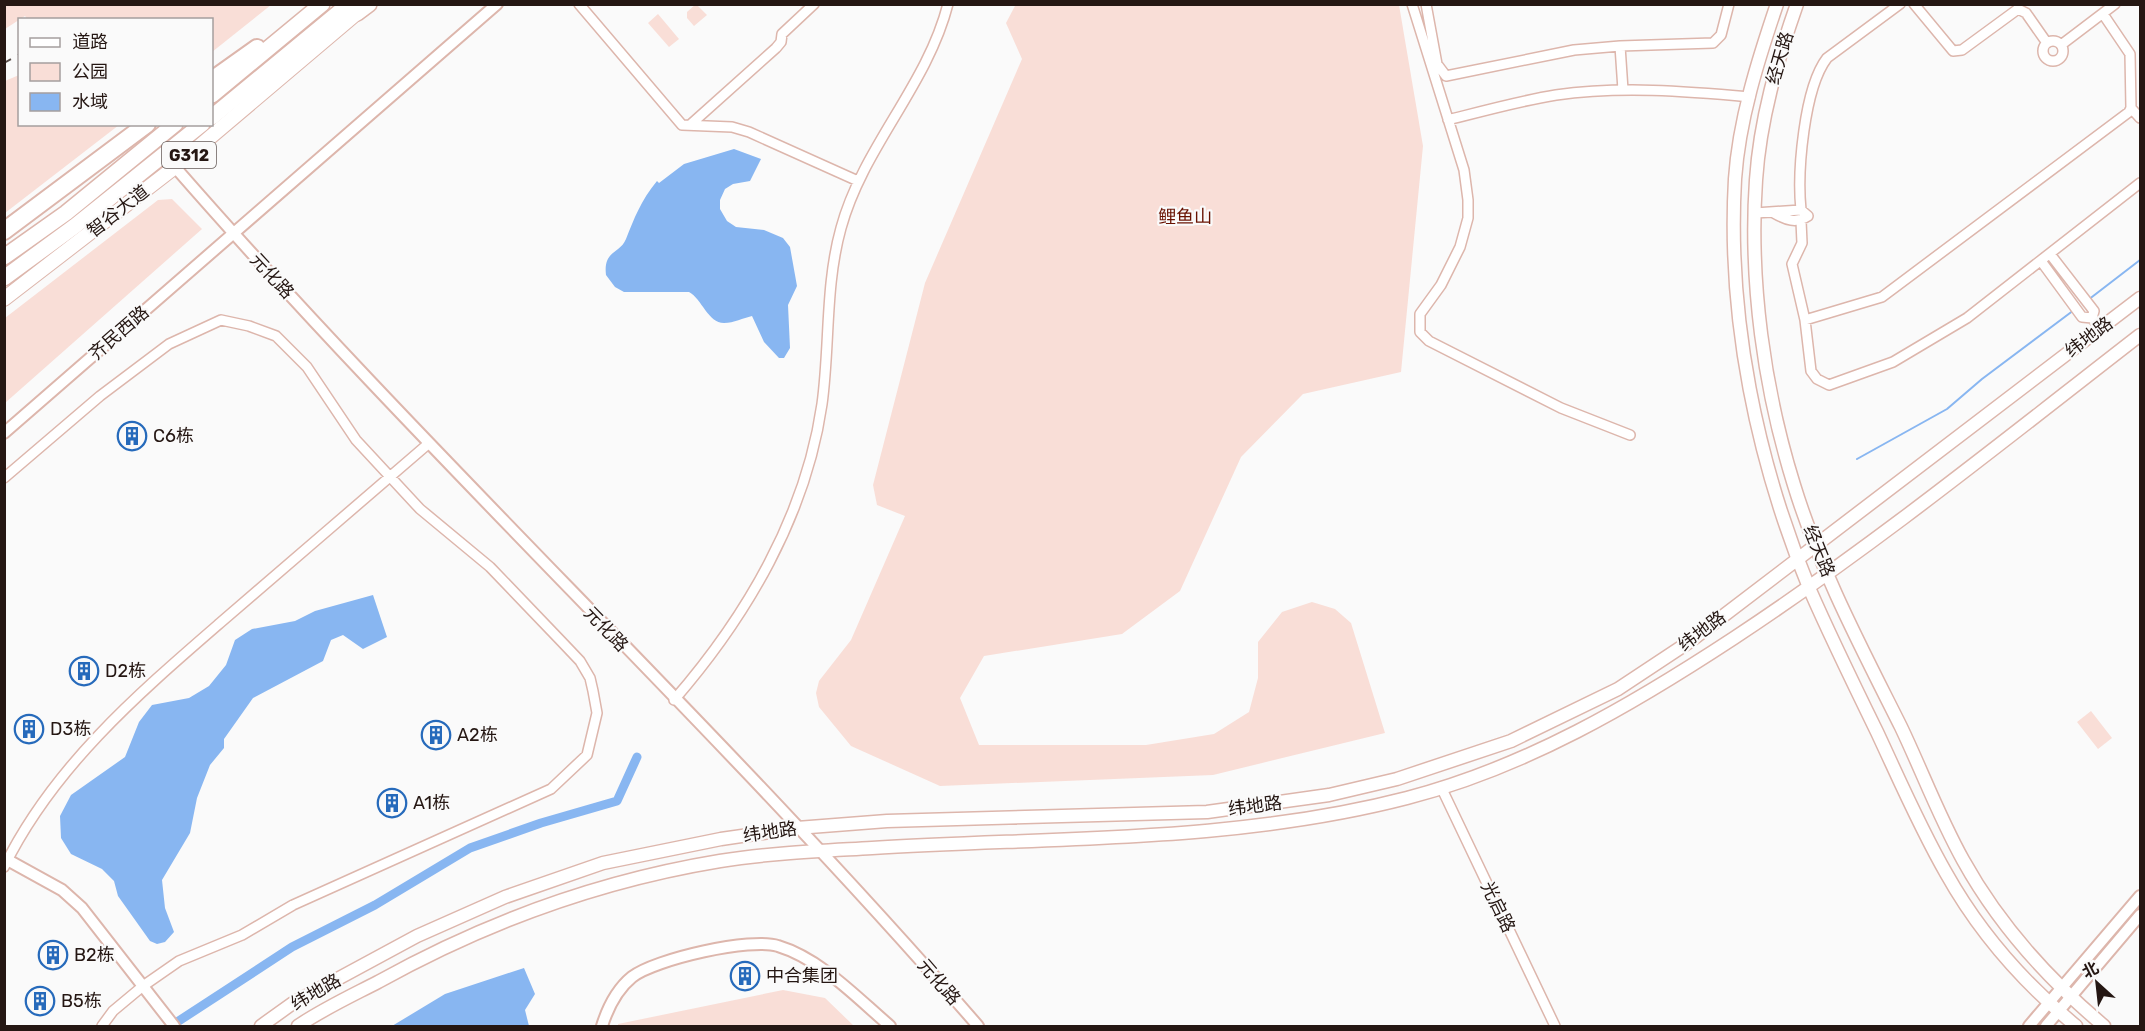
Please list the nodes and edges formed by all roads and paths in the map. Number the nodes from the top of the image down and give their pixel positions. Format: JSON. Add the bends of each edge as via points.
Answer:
{"nodes":[{"id":1,"x":308,"y":4,"type":"edge"},
{"id":2,"x":322,"y":4,"type":"edge"},
{"id":3,"x":497,"y":4,"type":"edge"},
{"id":4,"x":579,"y":4,"type":"edge"},
{"id":5,"x":814,"y":4,"type":"edge"},
{"id":6,"x":948,"y":4,"type":"edge"},
{"id":7,"x":1412,"y":4,"type":"edge"},
{"id":8,"x":1426,"y":4,"type":"edge"},
{"id":9,"x":1729,"y":4,"type":"edge"},
{"id":10,"x":1777,"y":4,"type":"edge"},
{"id":11,"x":1797,"y":4,"type":"edge"},
{"id":12,"x":1900,"y":4,"type":"edge"},
{"id":13,"x":1914,"y":4,"type":"edge"},
{"id":14,"x":2115,"y":4,"type":"edge"},
{"id":15,"x":360,"y":7,"type":"edge"},
{"id":16,"x":2103,"y":14,"type":"junction"},
{"id":17,"x":2047,"y":43,"type":"junction"},
{"id":18,"x":2061,"y":45,"type":"junction"},
{"id":19,"x":1620,"y":46,"type":"junction"},
{"id":20,"x":257,"y":48,"type":"joint"},
{"id":21,"x":213,"y":81,"type":"edge"},
{"id":22,"x":1623,"y":90,"type":"junction"},
{"id":23,"x":213,"y":94,"type":"edge"},
{"id":24,"x":1750,"y":97,"type":"junction"},
{"id":25,"x":2132,"y":108,"type":"junction"},
{"id":26,"x":213,"y":116,"type":"edge"},
{"id":27,"x":2140,"y":118,"type":"edge"},
{"id":28,"x":1448,"y":120,"type":"junction"},
{"id":29,"x":690,"y":125,"type":"junction"},
{"id":30,"x":144,"y":126,"type":"edge"},
{"id":31,"x":154,"y":126,"type":"edge"},
{"id":32,"x":174,"y":126,"type":"edge"},
{"id":33,"x":200,"y":126,"type":"edge"},
{"id":34,"x":176,"y":167,"type":"junction"},
{"id":35,"x":858,"y":181,"type":"junction"},
{"id":36,"x":2140,"y":183,"type":"edge"},
{"id":37,"x":1801,"y":210,"type":"junction"},
{"id":38,"x":1755,"y":213,"type":"junction"},
{"id":39,"x":1774,"y":213,"type":"junction"},
{"id":40,"x":1801,"y":221,"type":"junction"},
{"id":41,"x":4,"y":231,"type":"edge"},
{"id":42,"x":233,"y":233,"type":"junction"},
{"id":43,"x":4,"y":241,"type":"edge"},
{"id":44,"x":2050,"y":254,"type":"junction"},
{"id":45,"x":4,"y":257,"type":"edge"},
{"id":46,"x":2041,"y":261,"type":"junction"},
{"id":47,"x":4,"y":278,"type":"edge"},
{"id":48,"x":4,"y":298,"type":"edge"},
{"id":49,"x":2140,"y":298,"type":"edge"},
{"id":50,"x":2092,"y":318,"type":"junction"},
{"id":51,"x":1805,"y":320,"type":"junction"},
{"id":52,"x":2100,"y":328,"type":"junction"},
{"id":53,"x":2140,"y":335,"type":"edge"},
{"id":54,"x":4,"y":433,"type":"edge"},
{"id":55,"x":1630,"y":435,"type":"dead end"},
{"id":56,"x":428,"y":444,"type":"junction"},
{"id":57,"x":390,"y":477,"type":"junction"},
{"id":58,"x":4,"y":478,"type":"edge"},
{"id":59,"x":1815,"y":545,"type":"junction"},
{"id":60,"x":1799,"y":558,"type":"junction"},
{"id":61,"x":1828,"y":575,"type":"junction"},
{"id":62,"x":1809,"y":587,"type":"junction"},
{"id":63,"x":674,"y":700,"type":"junction"},
{"id":64,"x":1441,"y":787,"type":"junction"},
{"id":65,"x":797,"y":828,"type":"junction"},
{"id":66,"x":823,"y":851,"type":"junction"},
{"id":67,"x":6,"y":862,"type":"edge"},
{"id":68,"x":2140,"y":896,"type":"edge"},
{"id":69,"x":2140,"y":915,"type":"edge"},
{"id":70,"x":143,"y":986,"type":"junction"},
{"id":71,"x":2061,"y":988,"type":"junction"},
{"id":72,"x":2070,"y":998,"type":"junction"},
{"id":73,"x":2054,"y":1007,"type":"junction"},
{"id":74,"x":102,"y":1026,"type":"edge"},
{"id":75,"x":174,"y":1026,"type":"edge"},
{"id":76,"x":261,"y":1026,"type":"edge"},
{"id":77,"x":298,"y":1026,"type":"edge"},
{"id":78,"x":602,"y":1026,"type":"edge"},
{"id":79,"x":890,"y":1026,"type":"edge"},
{"id":80,"x":978,"y":1026,"type":"edge"},
{"id":81,"x":1555,"y":1026,"type":"edge"},
{"id":82,"x":2029,"y":1026,"type":"edge"},
{"id":83,"x":2046,"y":1026,"type":"edge"},
{"id":84,"x":2076,"y":1026,"type":"edge"},
{"id":85,"x":2104,"y":1026,"type":"edge"}],
"edges":[{"from":1,"to":20,"type":"highway"},
{"from":2,"to":23,"type":"highway"},
{"from":3,"to":42,"type":"street"},
{"from":4,"to":29,"type":"street","via":[[682,125]]},
{"from":5,"to":29,"type":"street","via":[[782,34],[776,48]]},
{"from":6,"to":35,"type":"street","via":[[925,66]]},
{"from":7,"to":28,"type":"street"},
{"from":8,"to":19,"type":"street","via":[[1437,64],[1446,76],[1574,50]]},
{"from":9,"to":19,"type":"street","via":[[1721,35],[1713,43]]},
{"from":10,"to":24,"type":"main road","name":"经天路"},
{"from":11,"to":38,"type":"main road","name":"经天路","via":[[1781,48],[1766,112]]},
{"from":12,"to":37,"type":"street","via":[[1827,58],[1818,70],[1798,180]]},
{"from":13,"to":17,"type":"street","via":[[1953,51],[1962,50],[2018,9],[2026,13]]},
{"from":14,"to":16,"type":"street"},
{"from":15,"to":26,"type":"highway","name":"智谷大道","number":"G312"},
{"from":15,"to":34,"type":"main road","name":"智谷大道","number":"G312"},
{"from":16,"to":18,"type":"street"},
{"from":16,"to":25,"type":"street","via":[[2129,50]]},
{"from":17,"to":18,"type":"street","via":[[2055,41]]},
{"from":17,"to":18,"type":"street","via":[[2044,53],[2051,60],[2062,54]]},
{"from":19,"to":22,"type":"street"},
{"from":20,"to":21,"type":"highway"},
{"from":22,"to":24,"type":"street"},
{"from":22,"to":28,"type":"street","via":[[1536,99]]},
{"from":24,"to":60,"type":"main road","name":"经天路","via":[[1735,176],[1739,308],[1759,438]]},
{"from":25,"to":27,"type":"street"},
{"from":25,"to":51,"type":"street","via":[[1882,297]]},
{"from":28,"to":55,"type":"street","via":[[1466,180],[1468,218],[1448,274],[1420,314],[1420,332],[1429,341],[1561,408]]},
{"from":29,"to":35,"type":"street","via":[[749,132]]},
{"from":30,"to":41,"type":"highway"},
{"from":31,"to":43,"type":"highway","number":"G312"},
{"from":32,"to":45,"type":"highway","name":"智谷大道","number":"G312","via":[[66,213]]},
{"from":33,"to":47,"type":"highway","name":"智谷大道","number":"G312"},
{"from":34,"to":42,"type":"street","name":"元化路"},
{"from":34,"to":48,"type":"main road","name":"智谷大道","number":"G312"},
{"from":35,"to":63,"type":"street","via":[[841,228],[833,268],[827,361],[810,464],[768,568],[720,644]]},
{"from":36,"to":44,"type":"street"},
{"from":37,"to":39,"type":"street"},
{"from":37,"to":40,"type":"street","via":[[1808,216]]},
{"from":38,"to":39,"type":"street"},
{"from":38,"to":59,"type":"main road","name":"经天路","via":[[1758,294],[1768,376],[1794,486]]},
{"from":39,"to":40,"type":"street","via":[[1785,220]]},
{"from":40,"to":51,"type":"street","via":[[1802,243],[1792,264]]},
{"from":42,"to":54,"type":"street","name":"齐民西路"},
{"from":42,"to":56,"type":"street","name":"元化路"},
{"from":44,"to":46,"type":"street"},
{"from":44,"to":50,"type":"street","via":[[2094,311]]},
{"from":46,"to":50,"type":"street","via":[[2082,317]]},
{"from":46,"to":51,"type":"street","via":[[1966,318],[1914,351],[1829,385],[1811,371]]},
{"from":49,"to":52,"type":"main road","name":"纬地路"},
{"from":50,"to":52,"type":"street"},
{"from":52,"to":59,"type":"main road","name":"纬地路"},
{"from":53,"to":61,"type":"main road","name":"纬地路"},
{"from":56,"to":57,"type":"street"},
{"from":56,"to":63,"type":"street","name":"元化路"},
{"from":57,"to":58,"type":"street","via":[[356,440],[307,367],[276,336],[221,320],[169,344],[100,396]]},
{"from":57,"to":67,"type":"street","via":[[139,693],[83,751]]},
{"from":57,"to":70,"type":"street","via":[[420,509],[490,567],[579,661],[590,678],[597,713],[587,755],[551,789],[293,905],[242,935],[179,961]]},
{"from":59,"to":60,"type":"main road","name":"纬地路"},
{"from":59,"to":61,"type":"main road","name":"经天路"},
{"from":60,"to":62,"type":"main road","name":"经天路"},
{"from":60,"to":65,"type":"main road","name":"纬地路","via":[[1689,642],[1618,689],[1511,741],[1397,779],[1329,795],[1207,812],[886,821]]},
{"from":61,"to":62,"type":"main road","name":"纬地路"},
{"from":61,"to":71,"type":"main road","name":"经天路","via":[[1962,859],[1993,910]]},
{"from":62,"to":64,"type":"main road","name":"纬地路","via":[[1628,705],[1559,742]]},
{"from":62,"to":73,"type":"main road","name":"经天路","via":[[1946,874],[2012,964]]},
{"from":63,"to":65,"type":"street","name":"元化路"},
{"from":64,"to":66,"type":"main road","name":"纬地路","via":[[1339,813],[1271,825]]},
{"from":64,"to":81,"type":"street","name":"光启路"},
{"from":65,"to":66,"type":"street","name":"元化路"},
{"from":65,"to":76,"type":"main road","name":"纬地路","via":[[603,863],[505,897],[417,936],[293,1003]]},
{"from":66,"to":77,"type":"main road","name":"纬地路","via":[[724,860],[609,884],[513,917],[427,955]]},
{"from":66,"to":80,"type":"street","name":"元化路"},
{"from":67,"to":70,"type":"street","via":[[62,890],[82,908]]},
{"from":68,"to":71,"type":"street"},
{"from":69,"to":72,"type":"street"},
{"from":70,"to":74,"type":"street","via":[[113,1011]]},
{"from":70,"to":75,"type":"street"},
{"from":71,"to":72,"type":"main road","name":"经天路"},
{"from":71,"to":73,"type":"street"},
{"from":72,"to":73,"type":"street"},
{"from":72,"to":85,"type":"main road","name":"经天路"},
{"from":73,"to":82,"type":"street"},
{"from":73,"to":83,"type":"street"},
{"from":73,"to":84,"type":"main road","name":"经天路"},
{"from":78,"to":79,"type":"street","via":[[618,990],[650,965],[767,943],[788,949],[812,964]]}]}
